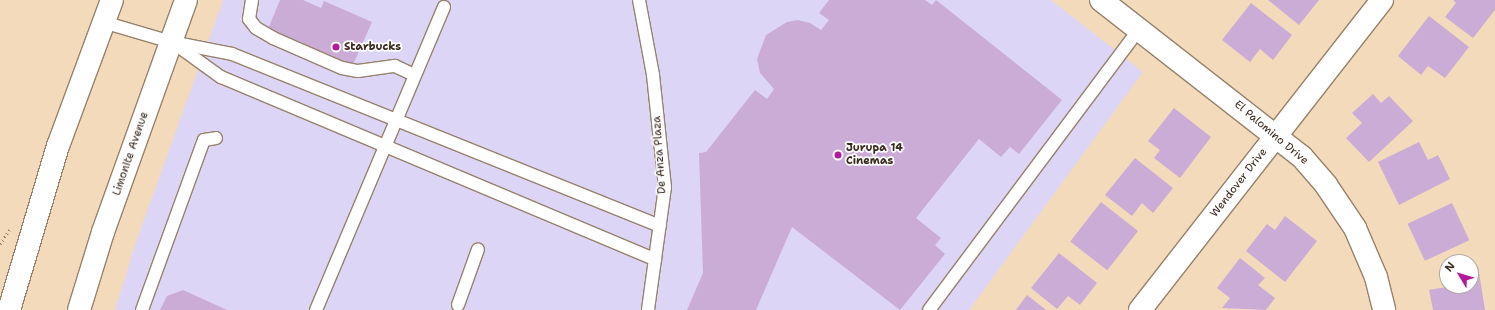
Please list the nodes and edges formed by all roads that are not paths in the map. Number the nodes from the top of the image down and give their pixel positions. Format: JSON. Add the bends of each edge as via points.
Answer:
{"nodes":[{"id":1,"x":112,"y":0,"type":"edge"},
{"id":2,"x":186,"y":0,"type":"edge"},
{"id":3,"x":252,"y":0,"type":"edge"},
{"id":4,"x":639,"y":0,"type":"edge"},
{"id":5,"x":1101,"y":0,"type":"edge"},
{"id":6,"x":1382,"y":0,"type":"edge"},
{"id":7,"x":444,"y":7,"type":"dead end"},
{"id":8,"x":103,"y":22,"type":"junction"},
{"id":9,"x":1139,"y":29,"type":"junction"},
{"id":10,"x":171,"y":42,"type":"junction"},
{"id":11,"x":414,"y":75,"type":"junction"},
{"id":12,"x":395,"y":119,"type":"junction"},
{"id":13,"x":1276,"y":136,"type":"junction"},
{"id":14,"x":216,"y":138,"type":"dead end"},
{"id":15,"x":384,"y":146,"type":"junction"},
{"id":16,"x":660,"y":226,"type":"junction"},
{"id":17,"x":478,"y":250,"type":"dead end"},
{"id":18,"x":655,"y":259,"type":"junction"},
{"id":19,"x":458,"y":305,"type":"dead end"},
{"id":20,"x":9,"y":310,"type":"edge"},
{"id":21,"x":79,"y":310,"type":"edge"},
{"id":22,"x":142,"y":310,"type":"edge"},
{"id":23,"x":316,"y":310,"type":"edge"},
{"id":24,"x":648,"y":310,"type":"edge"},
{"id":25,"x":929,"y":310,"type":"edge"},
{"id":26,"x":1140,"y":310,"type":"edge"},
{"id":27,"x":1384,"y":310,"type":"edge"}],
"edges":[{"from":1,"to":8,"type":"street"},
{"from":2,"to":10,"type":"street","name":"Limonite Avenue"},
{"from":3,"to":11,"type":"lane","via":[[249,19],[256,28],[274,38],[342,68],[358,71],[395,66]]},
{"from":4,"to":16,"type":"lane","name":"De Anza Plaza","via":[[652,75],[665,187]]},
{"from":5,"to":9,"type":"street","name":"El Palomino Drive"},
{"from":6,"to":13,"type":"street","name":"Wendover Drive"},
{"from":7,"to":11,"type":"lane"},
{"from":8,"to":10,"type":"lane"},
{"from":8,"to":20,"type":"street","via":[[58,146]]},
{"from":9,"to":13,"type":"street","name":"El Palomino Drive"},
{"from":9,"to":25,"type":"lane"},
{"from":10,"to":12,"type":"lane","via":[[232,54]]},
{"from":10,"to":15,"type":"lane","via":[[221,77]]},
{"from":10,"to":21,"type":"street","name":"Limonite Avenue"},
{"from":11,"to":12,"type":"lane"},
{"from":12,"to":15,"type":"lane"},
{"from":12,"to":16,"type":"lane"},
{"from":13,"to":26,"type":"street","name":"Wendover Drive"},
{"from":13,"to":27,"type":"street","name":"El Palomino Drive","via":[[1312,168],[1355,228],[1376,277]]},
{"from":14,"to":22,"type":"lane","via":[[204,140]]},
{"from":15,"to":18,"type":"lane"},
{"from":15,"to":23,"type":"lane"},
{"from":16,"to":18,"type":"lane","name":"De Anza Plaza"},
{"from":17,"to":19,"type":"lane"},
{"from":18,"to":24,"type":"lane","name":"De Anza Plaza"}]}
